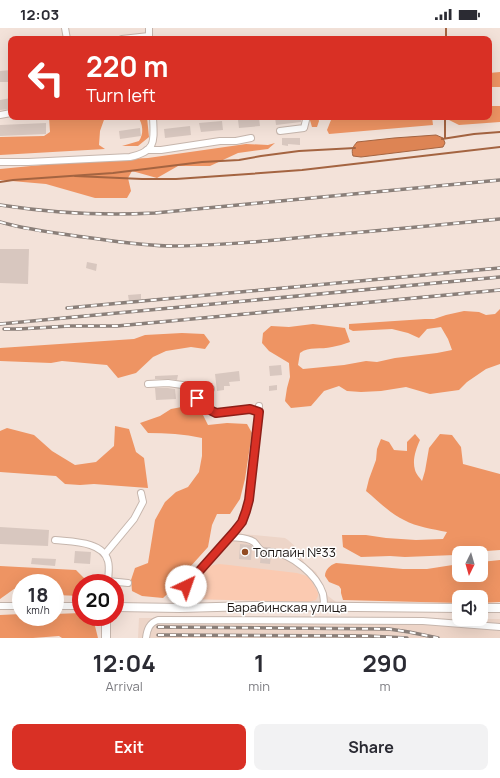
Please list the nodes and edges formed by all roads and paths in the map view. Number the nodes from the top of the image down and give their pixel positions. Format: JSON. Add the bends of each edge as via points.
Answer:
{"nodes":[{"id":1,"x":153,"y":120,"type":"edge"},
{"id":2,"x":306,"y":120,"type":"edge"},
{"id":3,"x":280,"y":131,"type":"dead end"},
{"id":4,"x":251,"y":138,"type":"dead end"},
{"id":5,"x":147,"y":150,"type":"junction"},
{"id":6,"x":0,"y":162,"type":"edge"},
{"id":7,"x":148,"y":384,"type":"dead end"},
{"id":8,"x":195,"y":387,"type":"junction"},
{"id":9,"x":211,"y":389,"type":"dead end"},
{"id":10,"x":141,"y":493,"type":"dead end"},
{"id":11,"x":230,"y":537,"type":"junction"},
{"id":12,"x":54,"y":540,"type":"dead end"},
{"id":13,"x":260,"y":550,"type":"tunnel mouth"},
{"id":14,"x":272,"y":552,"type":"tunnel mouth"},
{"id":15,"x":105,"y":554,"type":"junction"},
{"id":16,"x":108,"y":574,"type":"edge"},
{"id":17,"x":124,"y":583,"type":"edge"},
{"id":18,"x":128,"y":583,"type":"dead end"},
{"id":19,"x":0,"y":606,"type":"edge"},
{"id":20,"x":12,"y":606,"type":"edge"},
{"id":21,"x":124,"y":607,"type":"edge"},
{"id":22,"x":324,"y":607,"type":"junction"},
{"id":23,"x":180,"y":608,"type":"junction"},
{"id":24,"x":452,"y":608,"type":"edge"},
{"id":25,"x":488,"y":608,"type":"edge"},
{"id":26,"x":500,"y":608,"type":"edge"},
{"id":27,"x":106,"y":626,"type":"edge"},
{"id":28,"x":500,"y":627,"type":"edge"},
{"id":29,"x":106,"y":638,"type":"edge"},
{"id":30,"x":146,"y":638,"type":"edge"}],
"edges":[{"from":1,"to":5,"type":"street","via":[[152,146]]},
{"from":2,"to":3,"type":"street","via":[[304,128]]},
{"from":4,"to":5,"type":"street"},
{"from":5,"to":6,"type":"street","via":[[130,157]]},
{"from":7,"to":8,"type":"street","via":[[168,383]]},
{"from":8,"to":9,"type":"street"},
{"from":8,"to":11,"type":"street","via":[[197,398],[216,413],[259,409],[249,500],[242,522]]},
{"from":10,"to":15,"type":"street","via":[[143,502],[134,519]]},
{"from":11,"to":13,"type":"street","via":[[250,540]]},
{"from":11,"to":23,"type":"street","via":[[182,591]]},
{"from":12,"to":15,"type":"street","via":[[98,547]]},
{"from":14,"to":22,"type":"street","via":[[286,556],[313,576],[323,594]]},
{"from":15,"to":16,"type":"street","via":[[108,560]]},
{"from":17,"to":18,"type":"street"},
{"from":19,"to":20,"type":"street"},
{"from":21,"to":23,"type":"main road","name":"Барабинская улица"},
{"from":22,"to":23,"type":"main road","name":"Барабинская улица"},
{"from":22,"to":24,"type":"main road","name":"Барабинская улица"},
{"from":25,"to":26,"type":"main road"},
{"from":27,"to":29,"type":"main road"},
{"from":28,"to":30,"type":"street","via":[[423,621],[158,620],[150,625]]}]}
